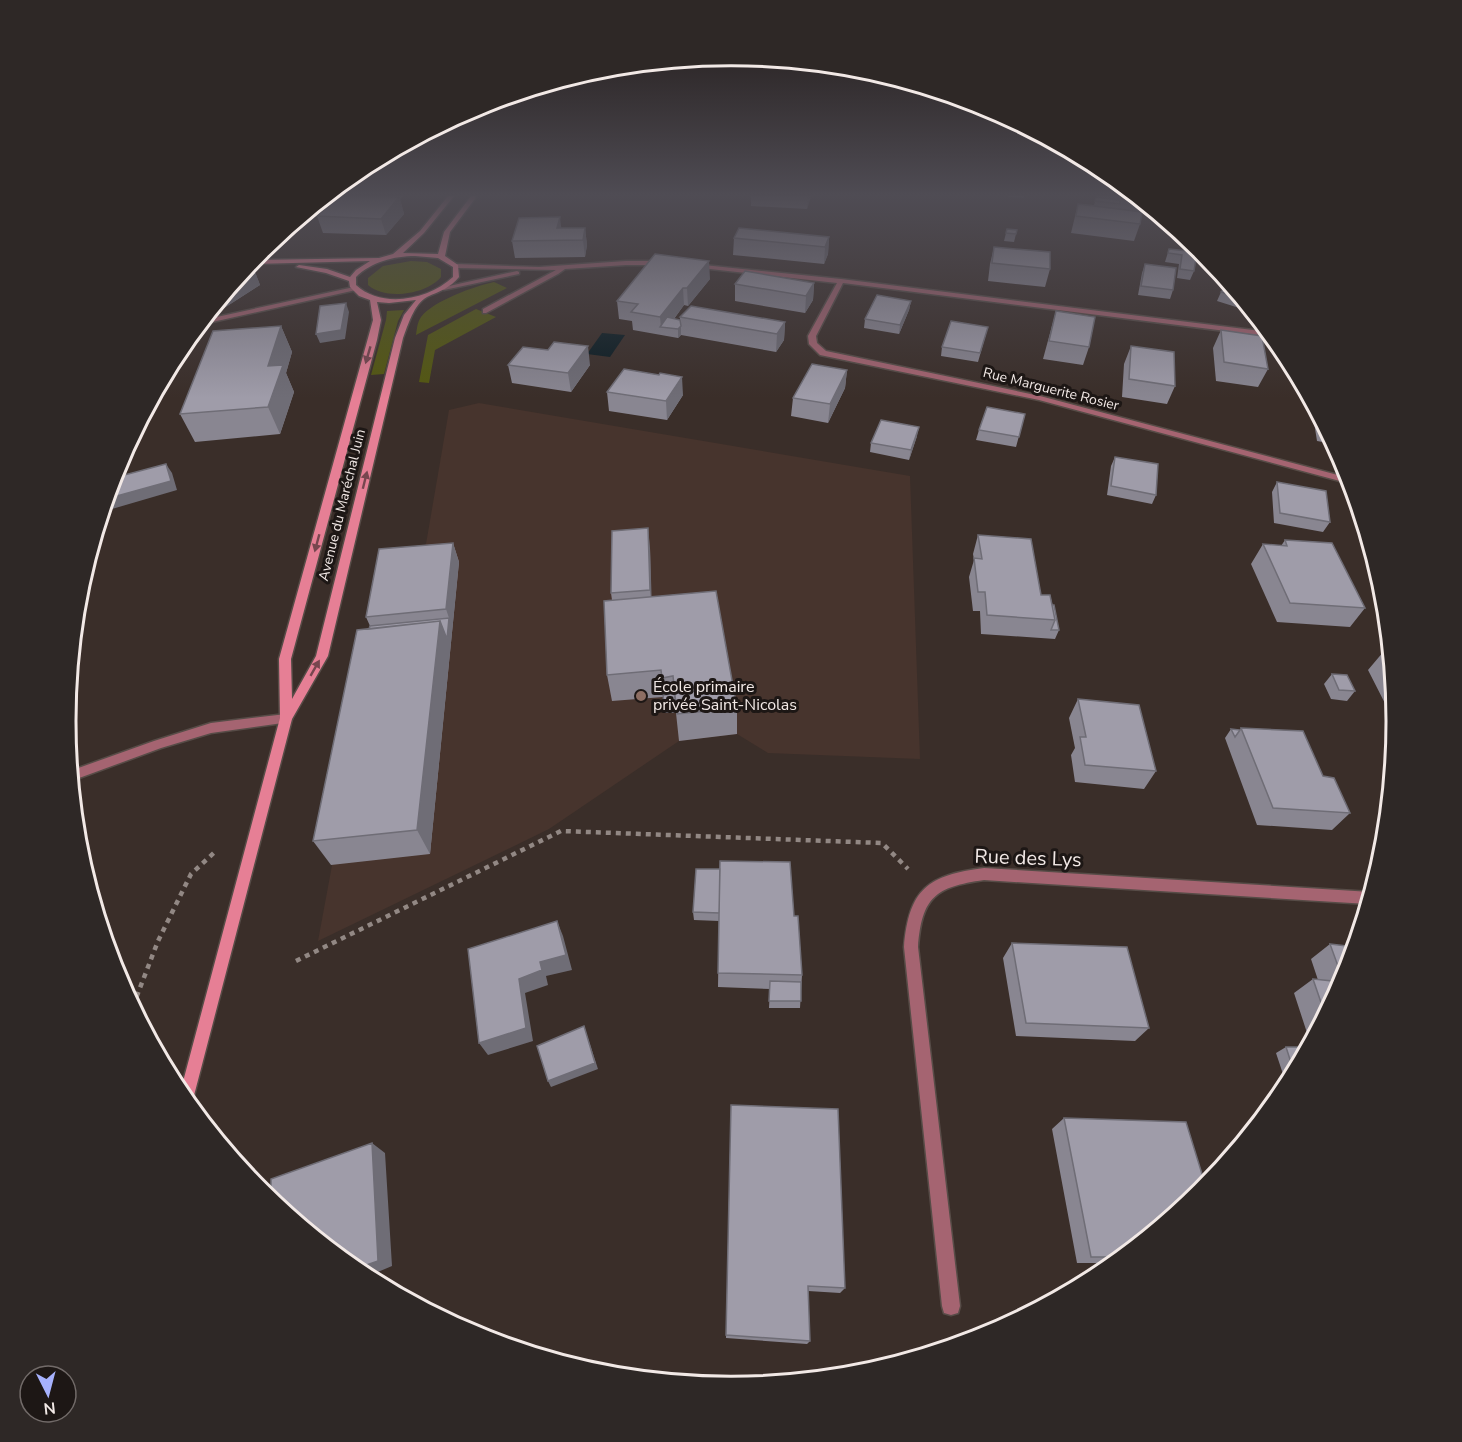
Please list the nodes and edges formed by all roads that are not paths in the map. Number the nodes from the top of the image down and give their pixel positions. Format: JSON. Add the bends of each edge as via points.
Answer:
{"nodes":[{"id":1,"x":264,"y":263,"type":"edge"},
{"id":2,"x":374,"y":263,"type":"edge"},
{"id":3,"x":451,"y":263,"type":"edge"},
{"id":4,"x":621,"y":263,"type":"edge"},
{"id":5,"x":639,"y":263,"type":"edge"},
{"id":6,"x":669,"y":264,"type":"edge"},
{"id":7,"x":681,"y":265,"type":"edge"},
{"id":8,"x":456,"y":266,"type":"junction"},
{"id":9,"x":562,"y":267,"type":"junction"},
{"id":10,"x":539,"y":269,"type":"junction"},
{"id":11,"x":841,"y":281,"type":"junction"},
{"id":12,"x":353,"y":285,"type":"junction"},
{"id":13,"x":444,"y":288,"type":"junction"},
{"id":14,"x":422,"y":297,"type":"junction"},
{"id":15,"x":373,"y":298,"type":"junction"},
{"id":16,"x":486,"y":310,"type":"dead end"},
{"id":17,"x":213,"y":320,"type":"edge"},
{"id":18,"x":1259,"y":334,"type":"edge"},
{"id":19,"x":1339,"y":478,"type":"edge"},
{"id":20,"x":286,"y":719,"type":"junction"},
{"id":21,"x":78,"y":773,"type":"edge"},
{"id":22,"x":1362,"y":897,"type":"edge"},
{"id":23,"x":189,"y":1089,"type":"edge"},
{"id":24,"x":951,"y":1306,"type":"dead end"}],
"edges":[{"from":1,"to":12,"type":"main road","via":[[327,271]]},
{"from":2,"to":12,"type":"main road","via":[[360,270]]},
{"from":3,"to":8,"type":"main road"},
{"from":4,"to":9,"type":"street"},
{"from":5,"to":6,"type":"street"},
{"from":7,"to":11,"type":"street"},
{"from":8,"to":10,"type":"street"},
{"from":8,"to":13,"type":"main road","via":[[456,277]]},
{"from":9,"to":10,"type":"street"},
{"from":9,"to":16,"type":"street"},
{"from":10,"to":13,"type":"street"},
{"from":11,"to":18,"type":"street"},
{"from":11,"to":19,"type":"street","name":"Rue Marguerite Rosier","via":[[812,336],[813,344],[823,352],[1040,398]]},
{"from":12,"to":15,"type":"main road"},
{"from":12,"to":17,"type":"street"},
{"from":13,"to":14,"type":"main road"},
{"from":14,"to":15,"type":"main road"},
{"from":20,"to":14,"type":"main road","name":"Avenue du Maréchal Juin","one_way":true,"via":[[322,656],[399,338],[408,315]]},
{"from":15,"to":20,"type":"main road","name":"Avenue du Maréchal Juin","one_way":true,"via":[[377,320],[373,340],[285,658]]},
{"from":20,"to":21,"type":"street","via":[[211,728]]},
{"from":20,"to":23,"type":"main road","name":"Avenue du Maréchal Juin"},
{"from":22,"to":24,"type":"street","name":"Rue des Lys","via":[[984,874],[966,876],[930,890],[917,909],[911,947]]}]}
